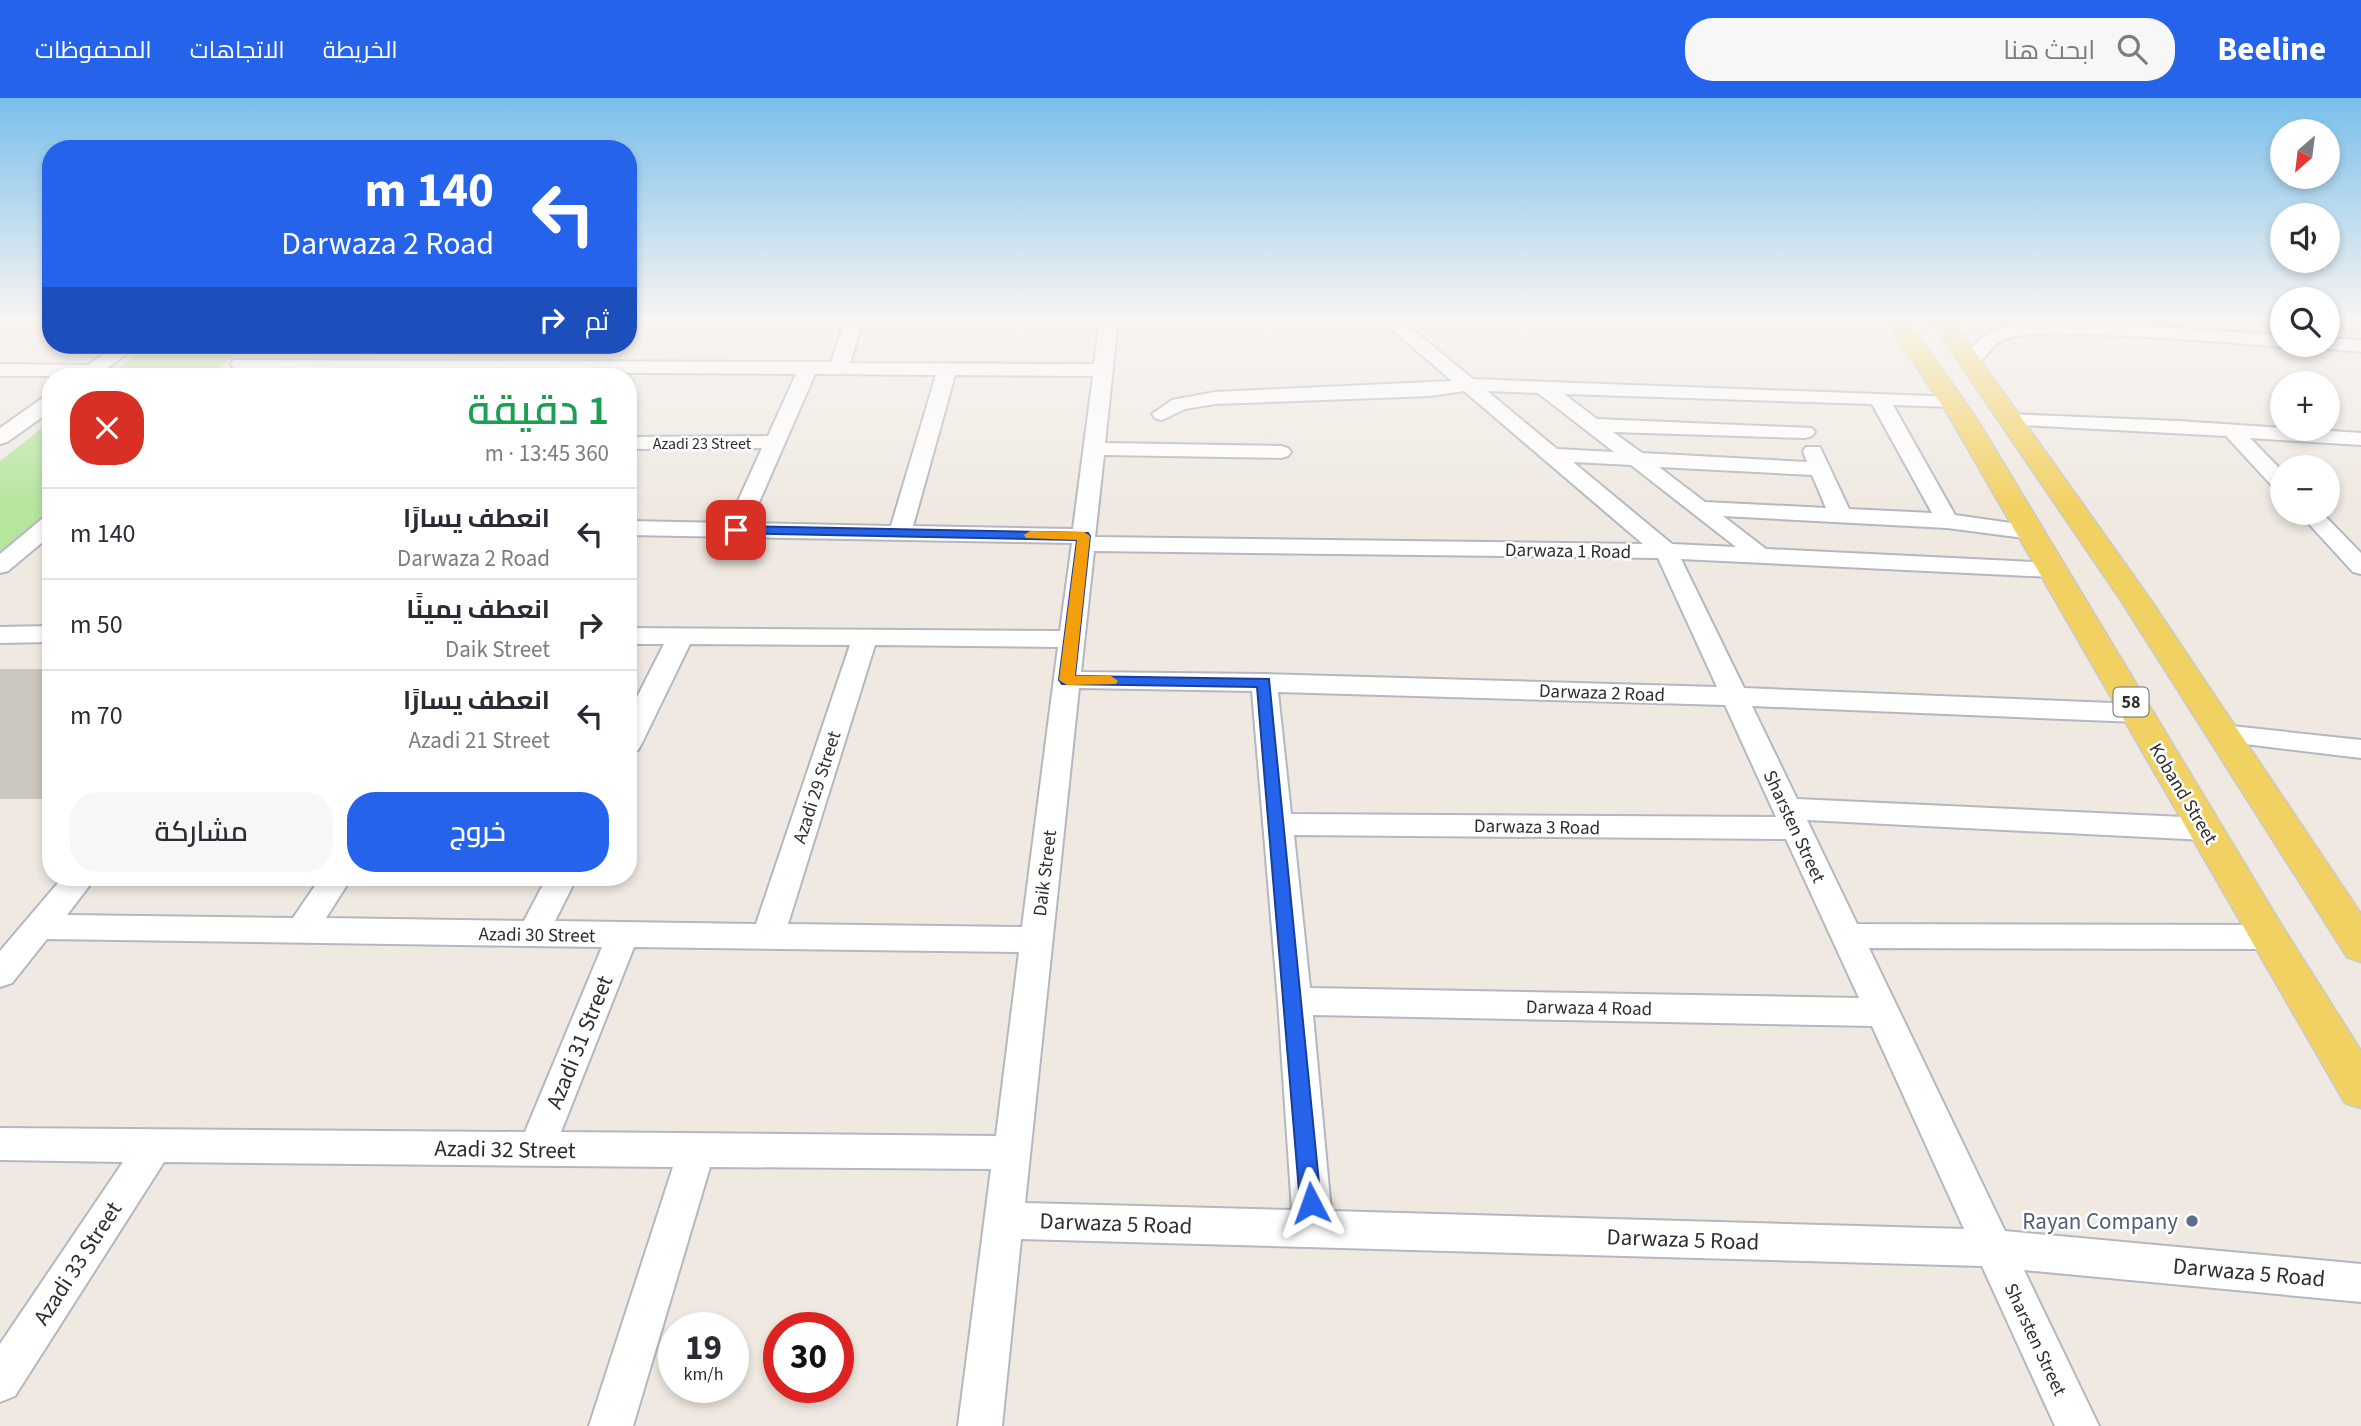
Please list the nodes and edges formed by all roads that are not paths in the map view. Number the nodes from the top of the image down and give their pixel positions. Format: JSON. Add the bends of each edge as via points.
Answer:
{"nodes":[{"id":1,"x":802,"y":382,"type":"edge"},
{"id":2,"x":943,"y":382,"type":"edge"},
{"id":3,"x":1102,"y":382,"type":"edge"},
{"id":4,"x":1464,"y":382,"type":"edge"},
{"id":5,"x":1936,"y":382,"type":"edge"},
{"id":6,"x":1983,"y":382,"type":"edge"},
{"id":7,"x":1468,"y":385,"type":"junction"},
{"id":8,"x":1544,"y":388,"type":"junction"},
{"id":9,"x":1791,"y":397,"type":"junction"},
{"id":10,"x":1880,"y":400,"type":"junction"},
{"id":11,"x":1951,"y":401,"type":"junction"},
{"id":12,"x":42,"y":407,"type":"edge"},
{"id":13,"x":1162,"y":414,"type":"dead end"},
{"id":14,"x":2009,"y":420,"type":"junction"},
{"id":15,"x":1593,"y":425,"type":"junction"},
{"id":16,"x":2232,"y":431,"type":"junction"},
{"id":17,"x":1805,"y":432,"type":"junction"},
{"id":18,"x":1,"y":437,"type":"edge"},
{"id":19,"x":2361,"y":439,"type":"edge"},
{"id":20,"x":775,"y":442,"type":"junction"},
{"id":21,"x":637,"y":443,"type":"edge"},
{"id":22,"x":1094,"y":449,"type":"junction"},
{"id":23,"x":1281,"y":452,"type":"dead end"},
{"id":24,"x":1551,"y":455,"type":"junction"},
{"id":25,"x":1636,"y":459,"type":"junction"},
{"id":26,"x":1820,"y":469,"type":"junction"},
{"id":27,"x":2270,"y":471,"type":"edge"},
{"id":28,"x":1699,"y":508,"type":"junction"},
{"id":29,"x":1841,"y":517,"type":"junction"},
{"id":30,"x":1947,"y":521,"type":"junction"},
{"id":31,"x":2321,"y":525,"type":"edge"},
{"id":32,"x":637,"y":528,"type":"edge"},
{"id":33,"x":736,"y":530,"type":"junction"},
{"id":34,"x":42,"y":531,"type":"edge"},
{"id":35,"x":2032,"y":532,"type":"junction"},
{"id":36,"x":900,"y":533,"type":"junction"},
{"id":37,"x":1083,"y":540,"type":"junction"},
{"id":38,"x":1665,"y":551,"type":"junction"},
{"id":39,"x":1761,"y":556,"type":"junction"},
{"id":40,"x":0,"y":566,"type":"edge"},
{"id":41,"x":2361,"y":567,"type":"edge"},
{"id":42,"x":2061,"y":583,"type":"junction"},
{"id":43,"x":2135,"y":599,"type":"junction"},
{"id":44,"x":42,"y":634,"type":"edge"},
{"id":45,"x":0,"y":635,"type":"edge"},
{"id":46,"x":637,"y":636,"type":"edge"},
{"id":47,"x":681,"y":636,"type":"junction"},
{"id":48,"x":865,"y":638,"type":"junction"},
{"id":49,"x":1072,"y":639,"type":"junction"},
{"id":50,"x":1067,"y":680,"type":"junction"},
{"id":51,"x":1264,"y":682,"type":"junction"},
{"id":52,"x":1734,"y":695,"type":"junction"},
{"id":53,"x":2137,"y":713,"type":"junction"},
{"id":54,"x":637,"y":725,"type":"edge"},
{"id":55,"x":2222,"y":734,"type":"junction"},
{"id":56,"x":2361,"y":749,"type":"edge"},
{"id":57,"x":1792,"y":819,"type":"junction"},
{"id":58,"x":1277,"y":824,"type":"junction"},
{"id":59,"x":2205,"y":829,"type":"junction"},
{"id":60,"x":74,"y":886,"type":"edge"},
{"id":61,"x":331,"y":886,"type":"edge"},
{"id":62,"x":557,"y":886,"type":"edge"},
{"id":63,"x":39,"y":928,"type":"junction"},
{"id":64,"x":301,"y":931,"type":"junction"},
{"id":65,"x":533,"y":934,"type":"junction"},
{"id":66,"x":622,"y":936,"type":"junction"},
{"id":67,"x":1847,"y":936,"type":"junction"},
{"id":68,"x":768,"y":937,"type":"junction"},
{"id":69,"x":2268,"y":937,"type":"junction"},
{"id":70,"x":1036,"y":940,"type":"junction"},
{"id":71,"x":2361,"y":946,"type":"edge"},
{"id":72,"x":0,"y":974,"type":"edge"},
{"id":73,"x":1294,"y":1001,"type":"junction"},
{"id":74,"x":1883,"y":1012,"type":"junction"},
{"id":75,"x":2361,"y":1089,"type":"edge"},
{"id":76,"x":0,"y":1144,"type":"edge"},
{"id":77,"x":154,"y":1146,"type":"junction"},
{"id":78,"x":536,"y":1149,"type":"junction"},
{"id":79,"x":696,"y":1150,"type":"junction"},
{"id":80,"x":1011,"y":1153,"type":"junction"},
{"id":81,"x":1003,"y":1220,"type":"junction"},
{"id":82,"x":1313,"y":1228,"type":"junction"},
{"id":83,"x":1993,"y":1248,"type":"junction"},
{"id":84,"x":2361,"y":1283,"type":"edge"},
{"id":85,"x":0,"y":1381,"type":"edge"},
{"id":86,"x":611,"y":1426,"type":"edge"},
{"id":87,"x":980,"y":1426,"type":"edge"},
{"id":88,"x":2077,"y":1426,"type":"edge"}],
"edges":[{"from":1,"to":20,"type":"street"},
{"from":2,"to":36,"type":"street"},
{"from":3,"to":22,"type":"street","name":"Daik Street"},
{"from":4,"to":7,"type":"street","name":"Sharsten Street"},
{"from":5,"to":11,"type":"main road","name":"Koband Street","number":"58"},
{"from":6,"to":14,"type":"main road"},
{"from":7,"to":8,"type":"street"},
{"from":7,"to":13,"type":"street","via":[[1214,398],[1180,404]]},
{"from":7,"to":24,"type":"street","name":"Sharsten Street"},
{"from":8,"to":9,"type":"street"},
{"from":8,"to":15,"type":"street"},
{"from":9,"to":10,"type":"street"},
{"from":9,"to":17,"type":"street"},
{"from":10,"to":11,"type":"street"},
{"from":10,"to":30,"type":"street"},
{"from":11,"to":35,"type":"main road","name":"Koband Street","number":"58"},
{"from":12,"to":18,"type":"street"},
{"from":14,"to":16,"type":"street"},
{"from":14,"to":43,"type":"main road"},
{"from":15,"to":17,"type":"street"},
{"from":15,"to":25,"type":"street"},
{"from":16,"to":19,"type":"street"},
{"from":16,"to":27,"type":"street"},
{"from":17,"to":26,"type":"street"},
{"from":20,"to":21,"type":"street","name":"Azadi 23 Street"},
{"from":20,"to":33,"type":"street"},
{"from":22,"to":23,"type":"street"},
{"from":22,"to":37,"type":"street","name":"Daik Street"},
{"from":24,"to":25,"type":"street"},
{"from":24,"to":38,"type":"street","name":"Sharsten Street"},
{"from":25,"to":26,"type":"street"},
{"from":25,"to":28,"type":"street"},
{"from":26,"to":29,"type":"street"},
{"from":28,"to":29,"type":"street"},
{"from":28,"to":39,"type":"street"},
{"from":29,"to":30,"type":"street"},
{"from":30,"to":35,"type":"street"},
{"from":31,"to":41,"type":"street"},
{"from":32,"to":33,"type":"street","name":"Darwaza 1 Road"},
{"from":33,"to":36,"type":"street","name":"Darwaza 1 Road"},
{"from":34,"to":40,"type":"street"},
{"from":35,"to":42,"type":"main road","name":"Koband Street","number":"58"},
{"from":36,"to":37,"type":"street","name":"Darwaza 1 Road"},
{"from":37,"to":38,"type":"street","name":"Darwaza 1 Road"},
{"from":37,"to":49,"type":"street","name":"Daik Street"},
{"from":38,"to":39,"type":"street","name":"Darwaza 1 Road"},
{"from":38,"to":52,"type":"street","name":"Sharsten Street"},
{"from":39,"to":42,"type":"street","name":"Darwaza 1 Road"},
{"from":42,"to":43,"type":"main road"},
{"from":42,"to":53,"type":"main road","name":"Koband Street","number":"58"},
{"from":43,"to":55,"type":"main road"},
{"from":44,"to":45,"type":"street"},
{"from":46,"to":47,"type":"street"},
{"from":47,"to":48,"type":"street"},
{"from":47,"to":54,"type":"street"},
{"from":48,"to":49,"type":"street"},
{"from":48,"to":68,"type":"street","name":"Azadi 29 Street"},
{"from":49,"to":50,"type":"street","name":"Daik Street"},
{"from":50,"to":51,"type":"street","name":"Darwaza 2 Road"},
{"from":50,"to":70,"type":"street","name":"Daik Street"},
{"from":51,"to":52,"type":"street","name":"Darwaza 2 Road"},
{"from":51,"to":58,"type":"street"},
{"from":52,"to":53,"type":"street","name":"Darwaza 2 Road"},
{"from":52,"to":57,"type":"street","name":"Sharsten Street"},
{"from":53,"to":59,"type":"main road","name":"Koband Street","number":"58"},
{"from":55,"to":56,"type":"street"},
{"from":55,"to":71,"type":"main road"},
{"from":57,"to":58,"type":"street","name":"Darwaza 3 Road"},
{"from":57,"to":59,"type":"street","name":"Darwaza 3 Road"},
{"from":57,"to":67,"type":"street","name":"Sharsten Street"},
{"from":58,"to":73,"type":"street"},
{"from":59,"to":69,"type":"main road","name":"Koband Street","number":"58"},
{"from":60,"to":63,"type":"street"},
{"from":61,"to":64,"type":"street"},
{"from":62,"to":65,"type":"street"},
{"from":63,"to":64,"type":"street","name":"Azadi 30 Street"},
{"from":63,"to":72,"type":"street"},
{"from":64,"to":65,"type":"street","name":"Azadi 30 Street"},
{"from":65,"to":66,"type":"street","name":"Azadi 30 Street"},
{"from":66,"to":68,"type":"street","name":"Azadi 30 Street"},
{"from":66,"to":78,"type":"street","name":"Azadi 31 Street"},
{"from":67,"to":69,"type":"street"},
{"from":67,"to":74,"type":"street","name":"Sharsten Street"},
{"from":68,"to":70,"type":"street","name":"Azadi 30 Street"},
{"from":69,"to":75,"type":"main road","name":"Koband Street","number":"58"},
{"from":70,"to":80,"type":"street","name":"Daik Street"},
{"from":73,"to":74,"type":"street","name":"Darwaza 4 Road"},
{"from":73,"to":82,"type":"street"},
{"from":74,"to":83,"type":"street","name":"Sharsten Street"},
{"from":76,"to":77,"type":"street","name":"Azadi 32 Street"},
{"from":77,"to":78,"type":"street","name":"Azadi 32 Street"},
{"from":77,"to":85,"type":"street","name":"Azadi 33 Street"},
{"from":78,"to":79,"type":"street","name":"Azadi 32 Street"},
{"from":79,"to":80,"type":"street","name":"Azadi 32 Street"},
{"from":79,"to":86,"type":"street"},
{"from":80,"to":81,"type":"street","name":"Daik Street"},
{"from":81,"to":82,"type":"street","name":"Darwaza 5 Road"},
{"from":81,"to":87,"type":"street","name":"Daik Street"},
{"from":82,"to":83,"type":"street","name":"Darwaza 5 Road"},
{"from":83,"to":84,"type":"street","name":"Darwaza 5 Road"},
{"from":83,"to":88,"type":"street","name":"Sharsten Street"}]}
